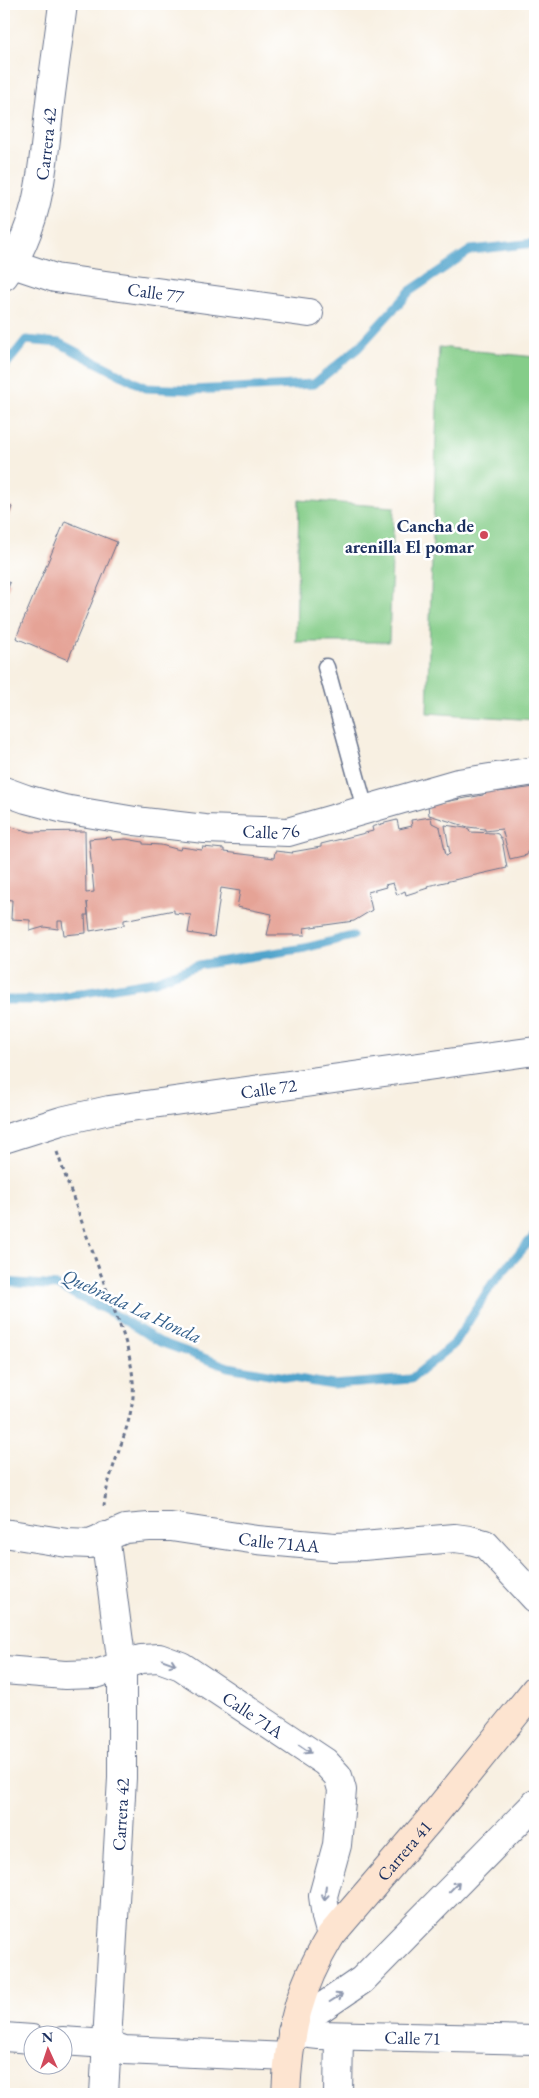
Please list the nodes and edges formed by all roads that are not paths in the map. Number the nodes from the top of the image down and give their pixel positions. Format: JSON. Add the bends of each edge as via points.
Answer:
{"nodes":[{"id":1,"x":63,"y":4,"type":"edge"},
{"id":2,"x":7,"y":268,"type":"edge"},
{"id":3,"x":309,"y":313,"type":"dead end"},
{"id":4,"x":326,"y":667,"type":"dead end"},
{"id":5,"x":535,"y":771,"type":"edge"},
{"id":6,"x":4,"y":791,"type":"edge"},
{"id":7,"x":365,"y":809,"type":"junction"},
{"id":8,"x":535,"y":1051,"type":"edge"},
{"id":9,"x":4,"y":1139,"type":"edge"},
{"id":10,"x":4,"y":1533,"type":"edge"},
{"id":11,"x":106,"y":1536,"type":"junction"},
{"id":12,"x":535,"y":1598,"type":"edge"},
{"id":13,"x":122,"y":1665,"type":"junction"},
{"id":14,"x":4,"y":1670,"type":"edge"},
{"id":15,"x":535,"y":1690,"type":"edge"},
{"id":16,"x":535,"y":1804,"type":"edge"},
{"id":17,"x":331,"y":1935,"type":"junction"},
{"id":18,"x":339,"y":2036,"type":"junction"},
{"id":19,"x":4,"y":2037,"type":"edge"},
{"id":20,"x":291,"y":2037,"type":"junction"},
{"id":21,"x":22,"y":2038,"type":"edge"},
{"id":22,"x":535,"y":2040,"type":"edge"},
{"id":23,"x":72,"y":2042,"type":"edge"},
{"id":24,"x":107,"y":2044,"type":"junction"},
{"id":25,"x":104,"y":2094,"type":"edge"},
{"id":26,"x":286,"y":2094,"type":"edge"},
{"id":27,"x":338,"y":2094,"type":"edge"}],
"edges":[{"from":1,"to":2,"type":"street","name":"Carrera 42","via":[[36,208]]},
{"from":2,"to":3,"type":"street","name":"Calle 77","via":[[55,278]]},
{"from":4,"to":7,"type":"lane"},
{"from":5,"to":7,"type":"street","name":"Calle 76","via":[[458,783]]},
{"from":6,"to":7,"type":"street","name":"Calle 76","via":[[64,809],[205,829],[288,832]]},
{"from":8,"to":9,"type":"street","name":"Calle 72","via":[[109,1110]]},
{"from":10,"to":11,"type":"street","name":"Calle 71AA","via":[[90,1544]]},
{"from":11,"to":12,"type":"street","name":"Calle 71AA","via":[[125,1529],[171,1527],[334,1547],[455,1538],[470,1540],[485,1544]]},
{"from":11,"to":13,"type":"street","name":"Carrera 42"},
{"from":13,"to":14,"type":"street","name":"Calle 71A","via":[[96,1674]]},
{"from":13,"to":17,"type":"street","name":"Calle 71A","one_way":true,"via":[[159,1658],[181,1666],[325,1762],[338,1776],[342,1790],[337,1845],[323,1896]]},
{"from":13,"to":24,"type":"street","name":"Carrera 42","via":[[122,1778]]},
{"from":15,"to":17,"type":"main road","name":"Carrera 41"},
{"from":20,"to":16,"type":"street","one_way":true,"via":[[321,2008],[362,1980]]},
{"from":17,"to":20,"type":"main road","name":"Carrera 41","via":[[301,1997]]},
{"from":18,"to":20,"type":"street","name":"Calle 71"},
{"from":18,"to":22,"type":"street","name":"Calle 71"},
{"from":18,"to":27,"type":"street"},
{"from":19,"to":21,"type":"street"},
{"from":20,"to":24,"type":"street","name":"Calle 71","via":[[124,2050]]},
{"from":20,"to":26,"type":"main road","name":"Carrera 41"},
{"from":23,"to":24,"type":"street","name":"Calle 71"},
{"from":24,"to":25,"type":"street","name":"Carrera 42"}]}
